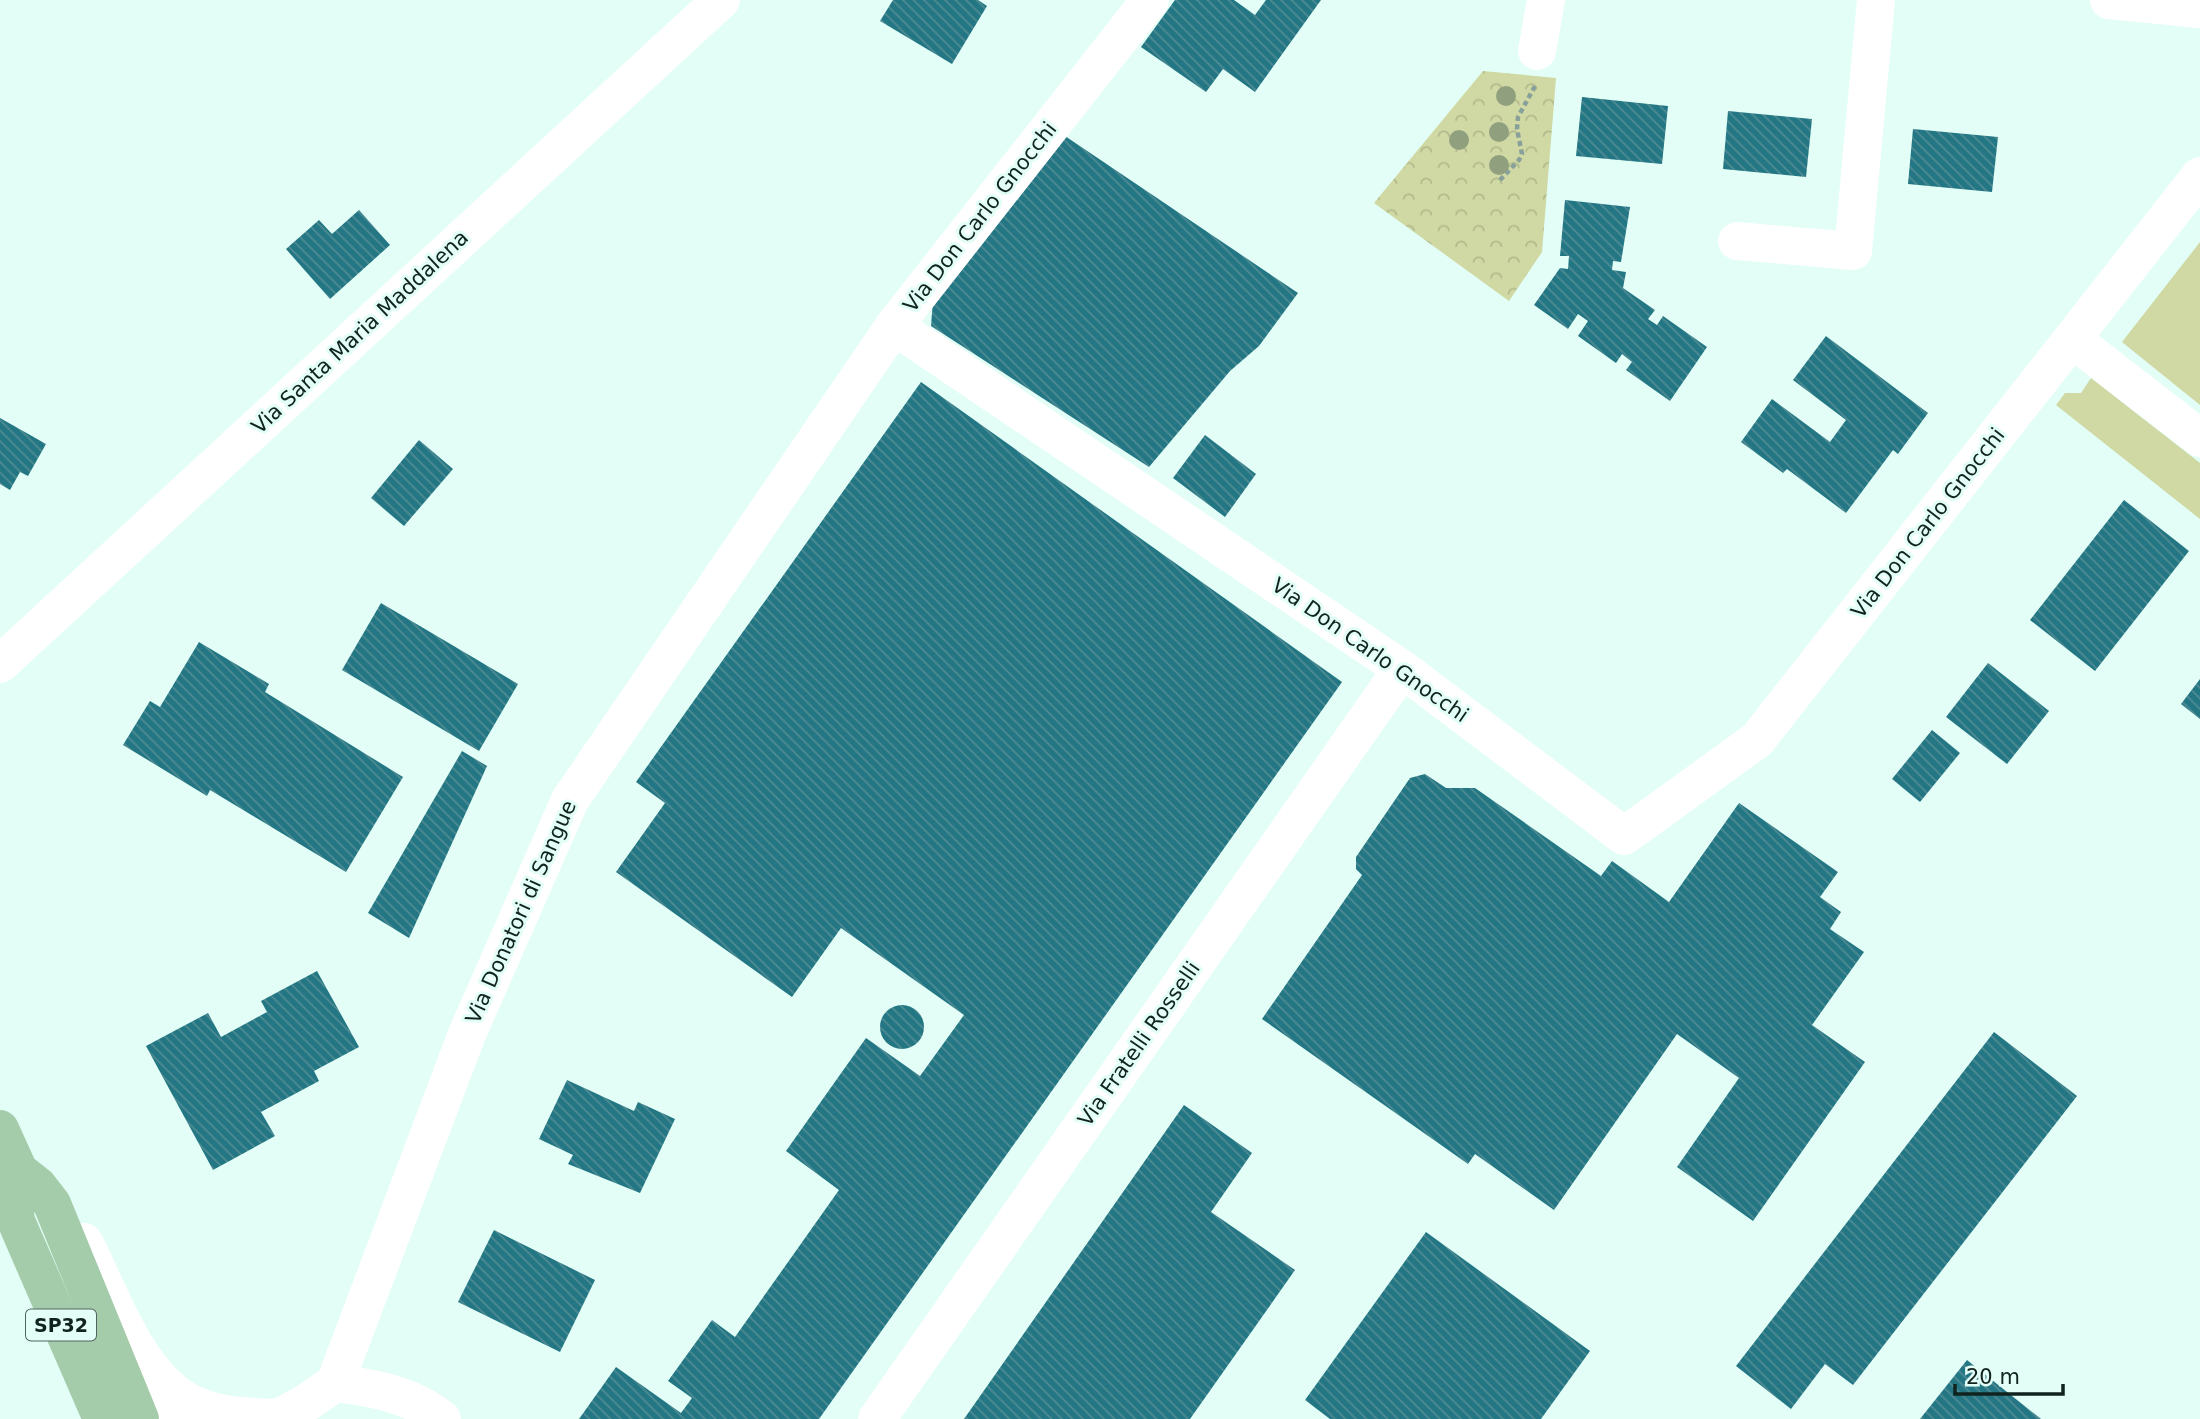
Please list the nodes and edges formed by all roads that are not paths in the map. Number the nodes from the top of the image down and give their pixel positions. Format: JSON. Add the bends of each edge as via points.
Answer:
{"nodes":[{"id":1,"x":721,"y":0,"type":"edge"},
{"id":2,"x":1150,"y":0,"type":"edge"},
{"id":3,"x":1546,"y":0,"type":"edge"},
{"id":4,"x":1876,"y":0,"type":"edge"},
{"id":5,"x":2109,"y":0,"type":"edge"},
{"id":6,"x":2200,"y":9,"type":"edge"},
{"id":7,"x":1537,"y":51,"type":"road end"},
{"id":8,"x":2200,"y":176,"type":"edge"},
{"id":9,"x":1737,"y":241,"type":"dead end"},
{"id":10,"x":894,"y":326,"type":"junction"},
{"id":11,"x":2072,"y":339,"type":"junction"},
{"id":12,"x":2200,"y":438,"type":"edge"},
{"id":13,"x":0,"y":664,"type":"edge"},
{"id":14,"x":1402,"y":669,"type":"junction"},
{"id":15,"x":0,"y":1129,"type":"edge"},
{"id":16,"x":19,"y":1171,"type":"junction"},
{"id":17,"x":335,"y":1383,"type":"junction"},
{"id":18,"x":138,"y":1405,"type":"edge"},
{"id":19,"x":279,"y":1419,"type":"edge"},
{"id":20,"x":442,"y":1419,"type":"edge"},
{"id":21,"x":877,"y":1419,"type":"edge"}],
"edges":[{"from":1,"to":13,"type":"street","name":"Via Santa Maria Maddalena"},
{"from":2,"to":10,"type":"street","name":"Via Don Carlo Gnocchi"},
{"from":3,"to":7,"type":"street"},
{"from":4,"to":9,"type":"street","via":[[1853,251]]},
{"from":5,"to":6,"type":"street"},
{"from":8,"to":11,"type":"street","name":"Via Don Carlo Gnocchi"},
{"from":10,"to":14,"type":"street","name":"Via Don Carlo Gnocchi"},
{"from":10,"to":17,"type":"street","name":"Via Donatori di Sangue","via":[[570,800],[467,1034]]},
{"from":11,"to":12,"type":"street"},
{"from":11,"to":14,"type":"street","name":"Via Don Carlo Gnocchi","via":[[1757,740],[1624,836]]},
{"from":14,"to":21,"type":"street","name":"Via Fratelli Rosselli"},
{"from":15,"to":16,"type":"main road","number":"SP32"},
{"from":16,"to":18,"type":"main road","number":"SP32","via":[[51,1204]]},
{"from":16,"to":18,"type":"main road","via":[[13,1196],[20,1230],[49,1251],[101,1365]]},
{"from":17,"to":19,"type":"street"},
{"from":17,"to":20,"type":"street","via":[[406,1396]]},
{"from":18,"to":19,"type":"street","via":[[166,1386],[186,1401],[210,1410]]}]}
